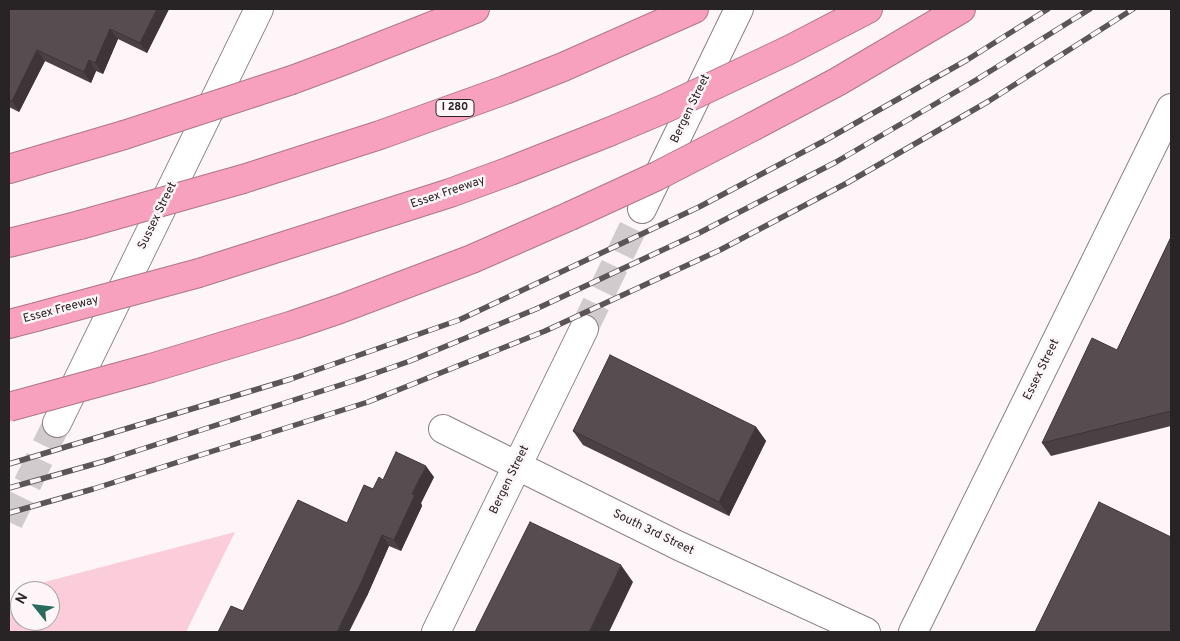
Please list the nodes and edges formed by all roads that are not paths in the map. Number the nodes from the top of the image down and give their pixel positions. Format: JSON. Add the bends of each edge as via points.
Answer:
{"nodes":[{"id":1,"x":259,"y":9,"type":"edge"},
{"id":2,"x":475,"y":9,"type":"edge"},
{"id":3,"x":694,"y":9,"type":"edge"},
{"id":4,"x":739,"y":9,"type":"edge"},
{"id":5,"x":868,"y":9,"type":"edge"},
{"id":6,"x":960,"y":9,"type":"edge"},
{"id":7,"x":1171,"y":108,"type":"edge"},
{"id":8,"x":9,"y":169,"type":"edge"},
{"id":9,"x":642,"y":209,"type":"tunnel mouth"},
{"id":10,"x":9,"y":243,"type":"edge"},
{"id":11,"x":9,"y":324,"type":"edge"},
{"id":12,"x":584,"y":329,"type":"tunnel mouth"},
{"id":13,"x":9,"y":407,"type":"edge"},
{"id":14,"x":57,"y":422,"type":"tunnel mouth"},
{"id":15,"x":443,"y":429,"type":"dead end"},
{"id":16,"x":517,"y":467,"type":"junction"},
{"id":17,"x":436,"y":632,"type":"edge"},
{"id":18,"x":866,"y":632,"type":"edge"},
{"id":19,"x":913,"y":632,"type":"edge"}],
"edges":[{"from":1,"to":14,"type":"street","name":"Sussex Street"},
{"from":2,"to":8,"type":"highway","bridge":true,"via":[[292,80]]},
{"from":3,"to":10,"type":"highway","number":"I 280","bridge":true,"via":[[563,67],[380,135],[243,179]]},
{"from":4,"to":9,"type":"street","name":"Bergen Street"},
{"from":5,"to":11,"type":"highway","name":"Essex Freeway","bridge":true,"via":[[684,100],[510,171],[199,273]]},
{"from":6,"to":13,"type":"highway","bridge":true,"via":[[837,82],[754,126],[570,216],[472,259],[265,334]]},
{"from":7,"to":19,"type":"street","name":"Essex Street"},
{"from":12,"to":16,"type":"street","name":"Bergen Street"},
{"from":15,"to":16,"type":"street","name":"South 3rd Street"},
{"from":16,"to":17,"type":"street","name":"Bergen Street"},
{"from":16,"to":18,"type":"street","name":"South 3rd Street"}]}
